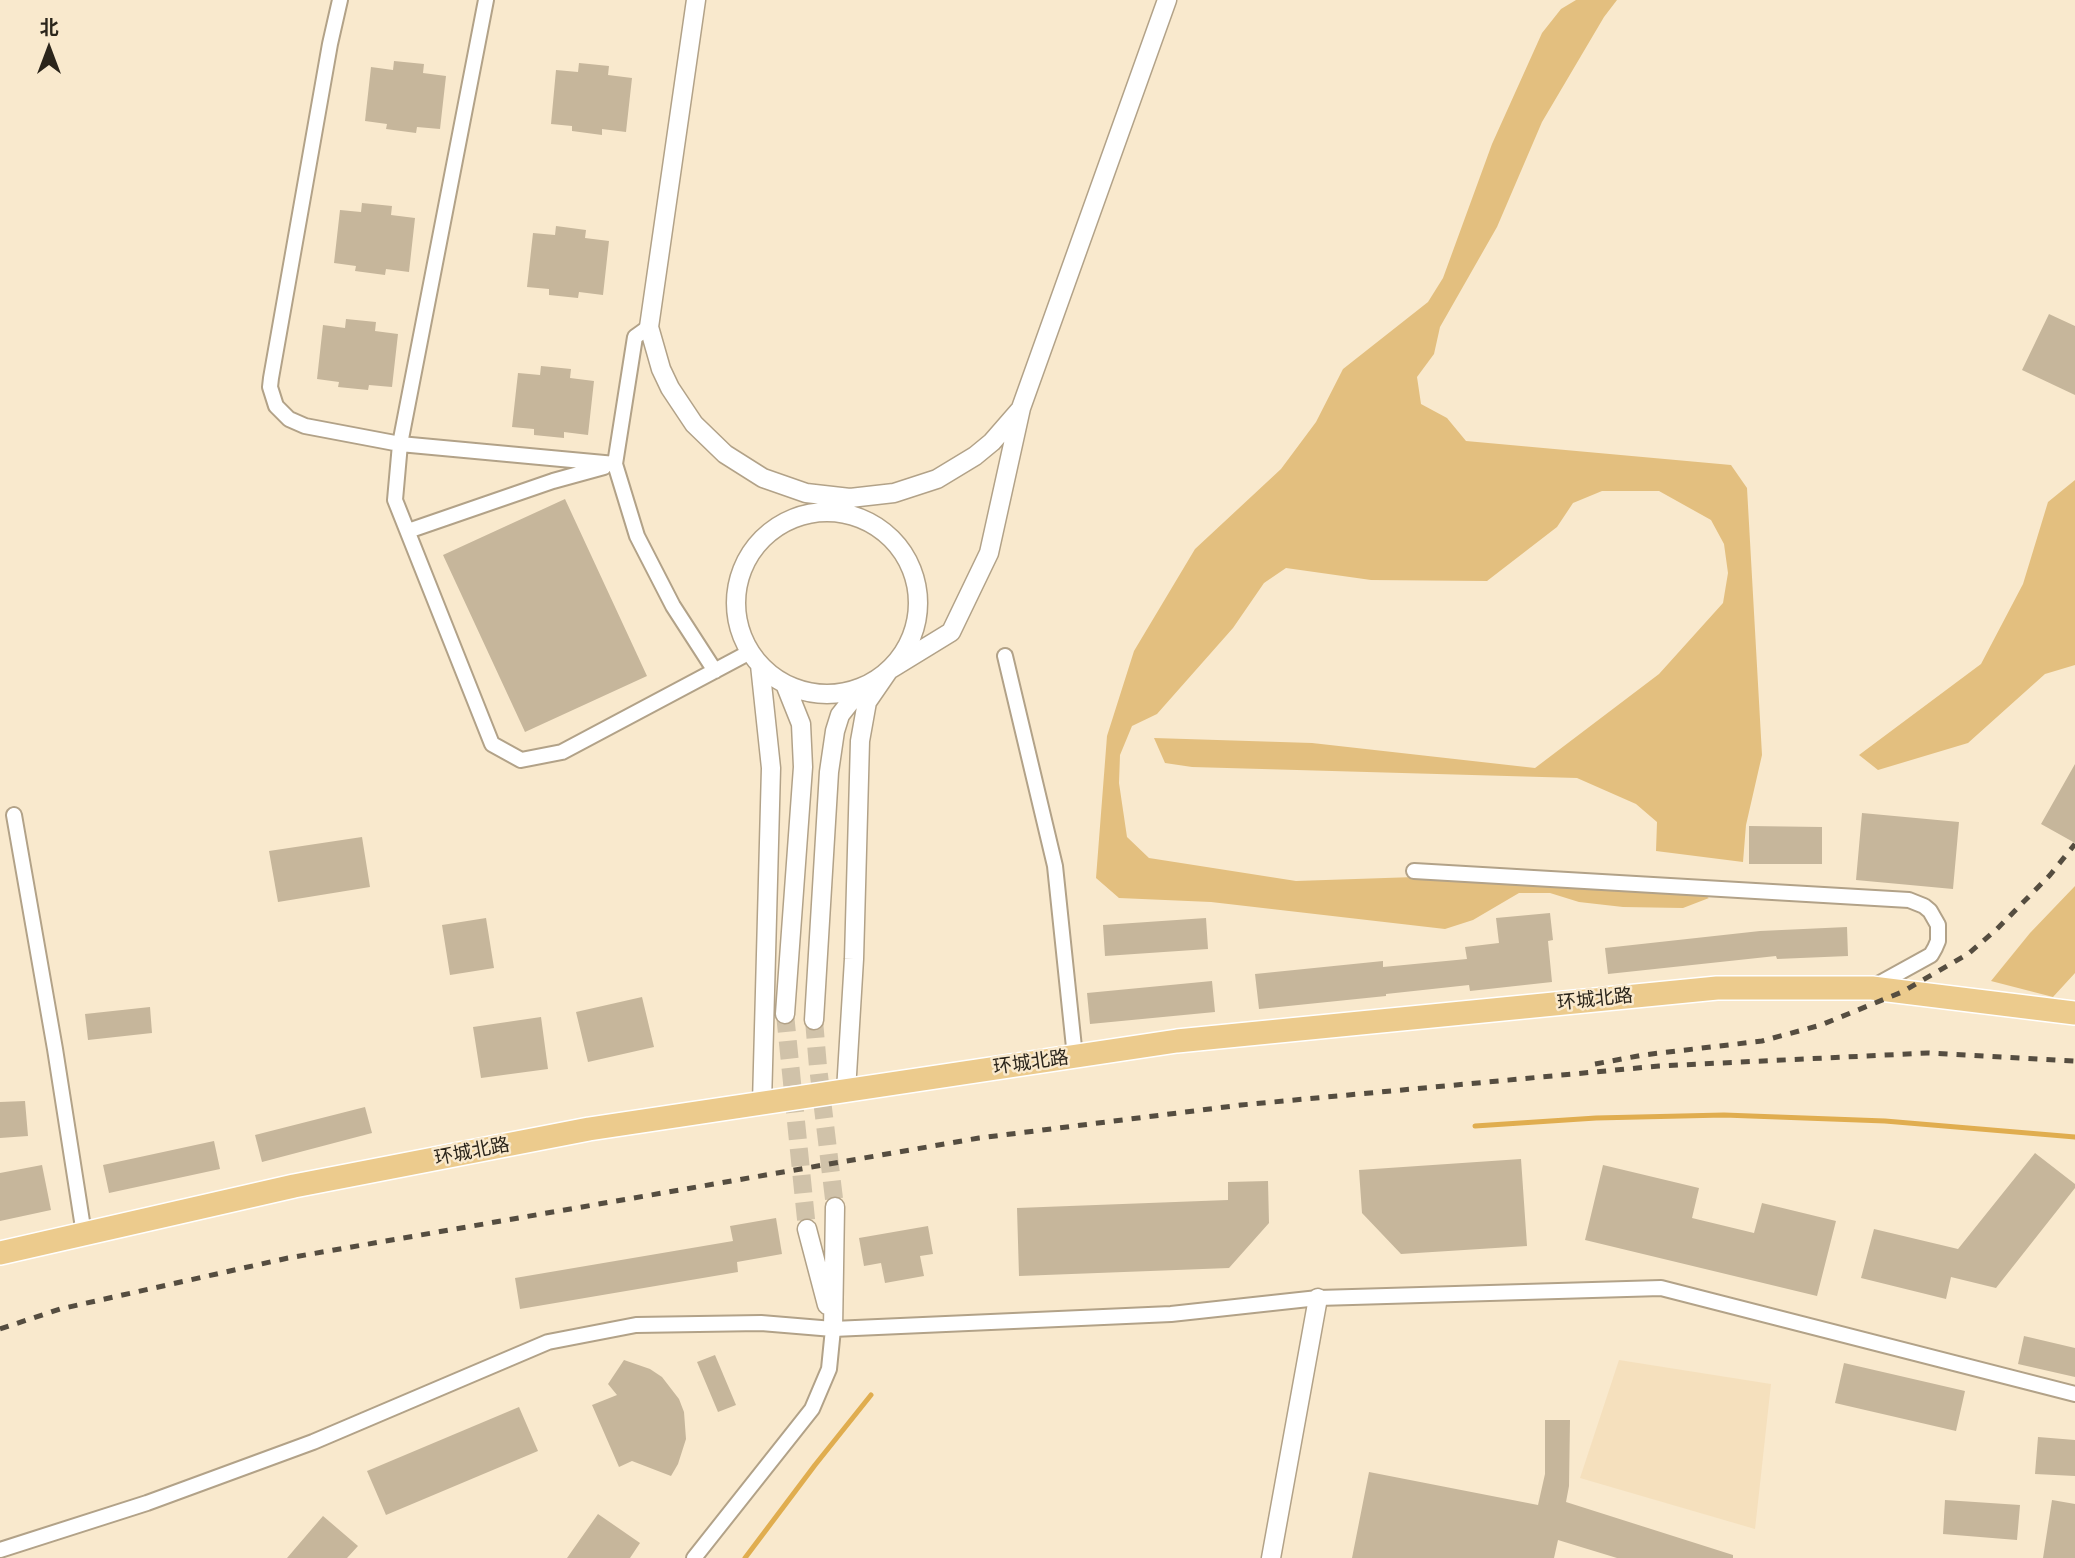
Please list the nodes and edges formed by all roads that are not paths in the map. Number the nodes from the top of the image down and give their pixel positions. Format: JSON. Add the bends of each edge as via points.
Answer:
{"nodes":[{"id":1,"x":340,"y":0,"type":"edge"},
{"id":2,"x":486,"y":0,"type":"edge"},
{"id":3,"x":696,"y":0,"type":"edge"},
{"id":4,"x":1167,"y":0,"type":"edge"},
{"id":5,"x":649,"y":327,"type":"junction"},
{"id":6,"x":1021,"y":408,"type":"junction"},
{"id":7,"x":400,"y":444,"type":"junction"},
{"id":8,"x":615,"y":464,"type":"junction"},
{"id":9,"x":827,"y":496,"type":"junction"},
{"id":10,"x":850,"y":498,"type":"junction"},
{"id":11,"x":792,"y":520,"type":"junction"},
{"id":12,"x":408,"y":531,"type":"junction"},
{"id":13,"x":883,"y":531,"type":"junction"},
{"id":14,"x":1005,"y":656,"type":"dead end"},
{"id":15,"x":755,"y":658,"type":"junction"},
{"id":16,"x":889,"y":670,"type":"junction"},
{"id":17,"x":715,"y":671,"type":"junction"},
{"id":18,"x":785,"y":684,"type":"junction"},
{"id":19,"x":862,"y":687,"type":"junction"},
{"id":20,"x":14,"y":815,"type":"dead end"},
{"id":21,"x":1414,"y":871,"type":"dead end"},
{"id":22,"x":1872,"y":988,"type":"junction"},
{"id":23,"x":2075,"y":1013,"type":"edge"},
{"id":24,"x":785,"y":1014,"type":"tunnel mouth"},
{"id":25,"x":814,"y":1020,"type":"tunnel mouth"},
{"id":26,"x":1075,"y":1057,"type":"junction"},
{"id":27,"x":846,"y":1091,"type":"junction"},
{"id":28,"x":762,"y":1103,"type":"junction"},
{"id":29,"x":835,"y":1207,"type":"tunnel mouth"},
{"id":30,"x":807,"y":1229,"type":"tunnel mouth"},
{"id":31,"x":84,"y":1234,"type":"junction"},
{"id":32,"x":0,"y":1253,"type":"edge"},
{"id":33,"x":1318,"y":1298,"type":"junction"},
{"id":34,"x":833,"y":1329,"type":"junction"},
{"id":35,"x":2075,"y":1394,"type":"edge"},
{"id":36,"x":0,"y":1550,"type":"edge"},
{"id":37,"x":694,"y":1558,"type":"edge"},
{"id":38,"x":1271,"y":1558,"type":"edge"}],
"edges":[{"from":1,"to":7,"type":"street","via":[[270,387],[276,406],[296,424]]},
{"from":2,"to":7,"type":"street"},
{"from":3,"to":5,"type":"street"},
{"from":4,"to":6,"type":"street"},
{"from":5,"to":8,"type":"street","via":[[635,337]]},
{"from":5,"to":9,"type":"street","via":[[670,388],[709,440],[763,478]]},
{"from":6,"to":10,"type":"street","via":[[992,442],[957,469],[894,493]]},
{"from":6,"to":16,"type":"street","via":[[989,553],[951,632]]},
{"from":7,"to":8,"type":"street"},
{"from":7,"to":12,"type":"street","via":[[395,500]]},
{"from":8,"to":12,"type":"street"},
{"from":8,"to":17,"type":"street","via":[[637,536],[673,606]]},
{"from":9,"to":10,"type":"street"},
{"from":9,"to":11,"type":"street"},
{"from":10,"to":13,"type":"street"},
{"from":11,"to":13,"type":"street","via":[[839,513]]},
{"from":11,"to":15,"type":"street","via":[[755,548],[740,576],[738,623]]},
{"from":12,"to":17,"type":"street","via":[[492,744],[521,760],[562,752]]},
{"from":13,"to":16,"type":"street","via":[[904,555],[919,599],[914,631]]},
{"from":14,"to":26,"type":"street","via":[[1055,866]]},
{"from":15,"to":17,"type":"street"},
{"from":15,"to":18,"type":"street"},
{"from":15,"to":28,"type":"street","via":[[771,768]]},
{"from":16,"to":19,"type":"street"},
{"from":16,"to":27,"type":"street","via":[[866,702],[860,741]]},
{"from":18,"to":19,"type":"street","via":[[831,694]]},
{"from":18,"to":24,"type":"street","via":[[801,724],[803,767]]},
{"from":19,"to":25,"type":"street","via":[[840,715],[829,772]]},
{"from":20,"to":31,"type":"street"},
{"from":21,"to":22,"type":"street","via":[[1882,898],[1924,906],[1938,925],[1938,941],[1931,955]]},
{"from":22,"to":23,"type":"main road","name":"环城北路"},
{"from":22,"to":26,"type":"main road","name":"环城北路","via":[[1717,988],[1177,1041]]},
{"from":26,"to":27,"type":"main road","name":"环城北路"},
{"from":27,"to":28,"type":"main road","name":"环城北路"},
{"from":28,"to":31,"type":"main road","name":"环城北路","via":[[589,1129],[295,1186]]},
{"from":29,"to":34,"type":"street"},
{"from":30,"to":34,"type":"street"},
{"from":31,"to":32,"type":"main road","name":"环城北路"},
{"from":33,"to":34,"type":"street","via":[[1171,1314]]},
{"from":33,"to":35,"type":"street","via":[[1661,1288]]},
{"from":33,"to":38,"type":"street"},
{"from":34,"to":36,"type":"street","via":[[761,1323],[636,1325],[548,1342],[313,1442],[147,1503]]},
{"from":34,"to":37,"type":"street","via":[[829,1369],[812,1409]]}]}
